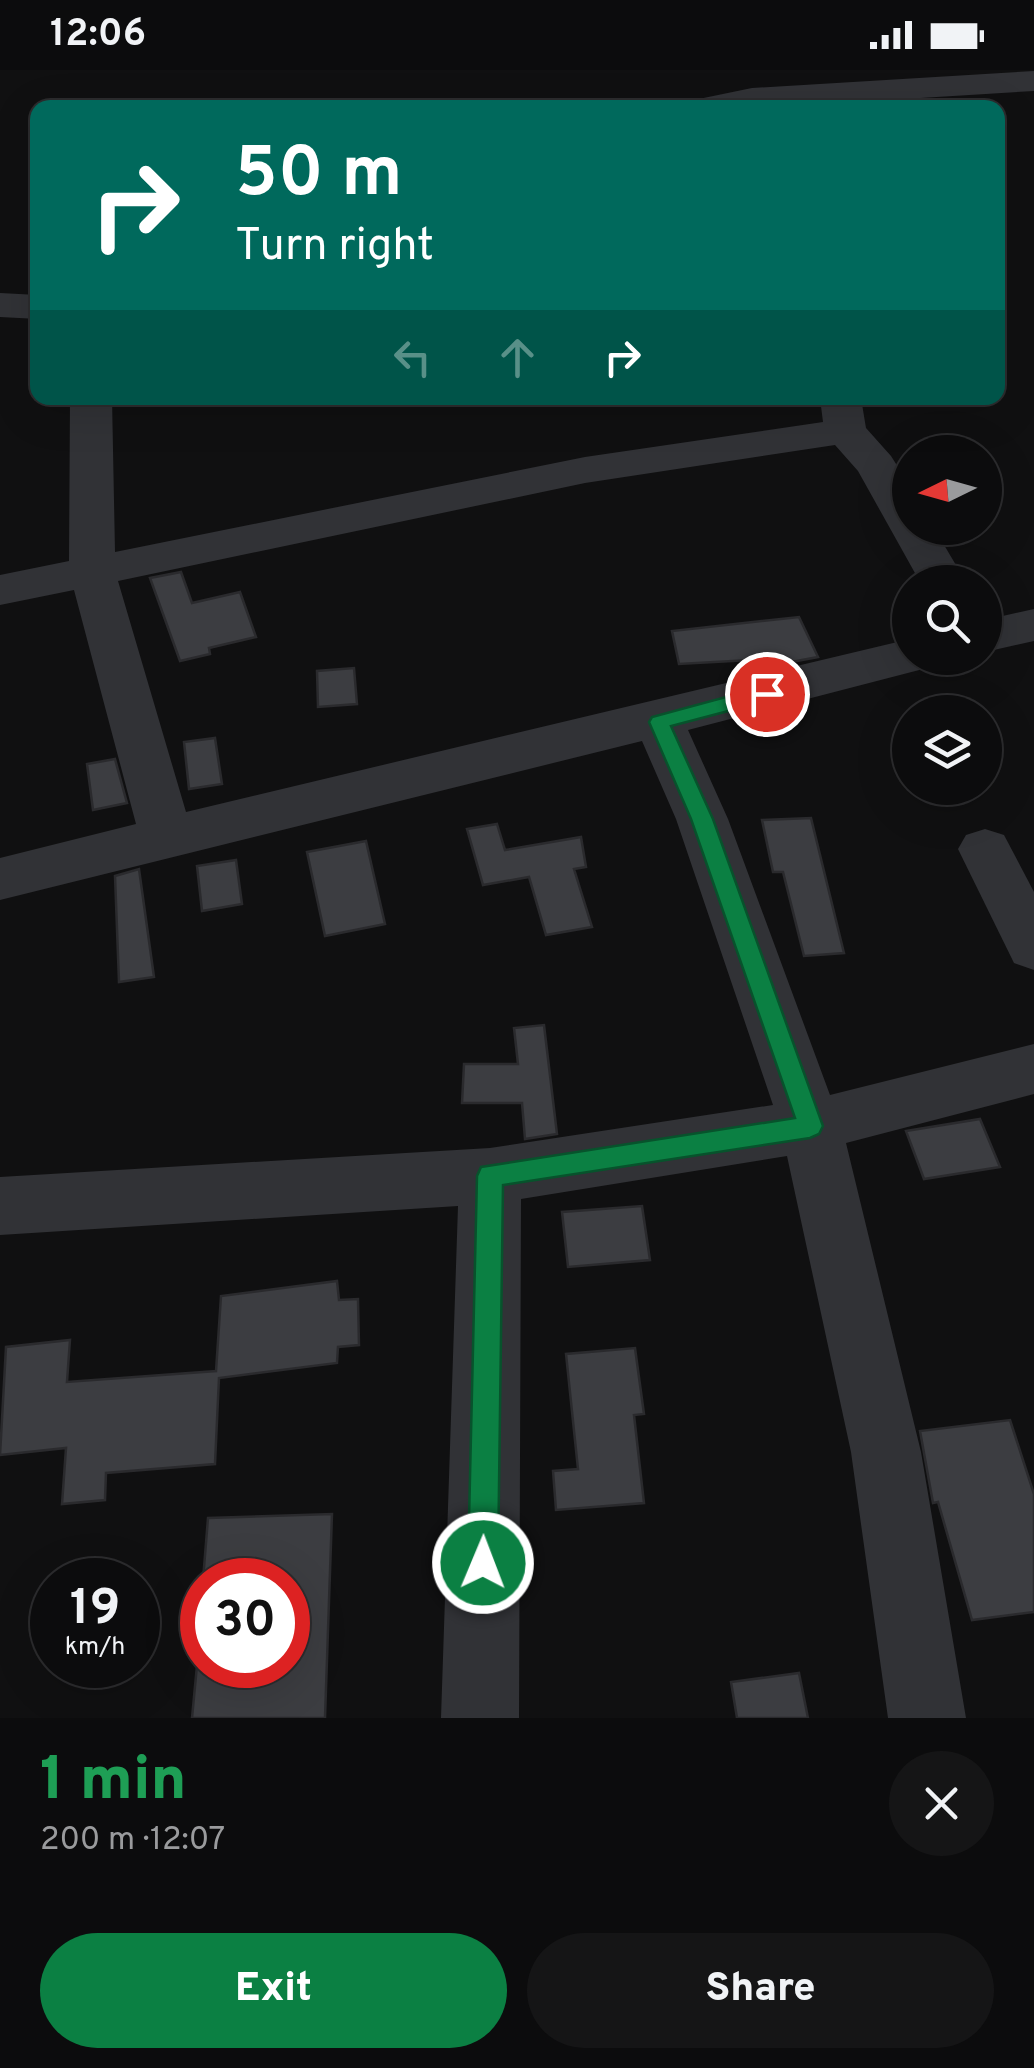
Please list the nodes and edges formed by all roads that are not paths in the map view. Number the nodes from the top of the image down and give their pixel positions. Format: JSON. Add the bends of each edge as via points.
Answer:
{"nodes":[{"id":1,"x":1034,"y":81,"type":"edge"},
{"id":2,"x":742,"y":100,"type":"edge"},
{"id":3,"x":0,"y":305,"type":"edge"},
{"id":4,"x":30,"y":307,"type":"edge"},
{"id":5,"x":91,"y":405,"type":"edge"},
{"id":6,"x":843,"y":414,"type":"edge"},
{"id":7,"x":892,"y":493,"type":"edge"},
{"id":8,"x":92,"y":572,"type":"junction"},
{"id":9,"x":0,"y":590,"type":"edge"},
{"id":10,"x":1034,"y":624,"type":"edge"},
{"id":11,"x":1002,"y":632,"type":"edge"},
{"id":12,"x":892,"y":661,"type":"edge"},
{"id":13,"x":659,"y":722,"type":"junction"},
{"id":14,"x":166,"y":836,"type":"junction"},
{"id":15,"x":986,"y":849,"type":"dead end"},
{"id":16,"x":0,"y":880,"type":"edge"},
{"id":17,"x":1034,"y":948,"type":"edge"},
{"id":18,"x":1034,"y":1069,"type":"edge"},
{"id":19,"x":810,"y":1126,"type":"junction"},
{"id":20,"x":490,"y":1176,"type":"junction"},
{"id":21,"x":0,"y":1206,"type":"edge"},
{"id":22,"x":480,"y":1718,"type":"edge"},
{"id":23,"x":927,"y":1718,"type":"edge"}],
"edges":[{"from":1,"to":2,"type":"street"},
{"from":3,"to":4,"type":"street"},
{"from":5,"to":8,"type":"street"},
{"from":6,"to":7,"type":"street"},
{"from":6,"to":8,"type":"street"},
{"from":8,"to":9,"type":"street"},
{"from":8,"to":14,"type":"street"},
{"from":10,"to":11,"type":"street"},
{"from":12,"to":13,"type":"street"},
{"from":13,"to":14,"type":"street"},
{"from":13,"to":19,"type":"street","via":[[702,819]]},
{"from":14,"to":16,"type":"street"},
{"from":15,"to":17,"type":"street"},
{"from":18,"to":19,"type":"street"},
{"from":19,"to":20,"type":"street"},
{"from":19,"to":23,"type":"street","via":[[886,1452]]},
{"from":20,"to":21,"type":"street"},
{"from":20,"to":22,"type":"street"}]}
